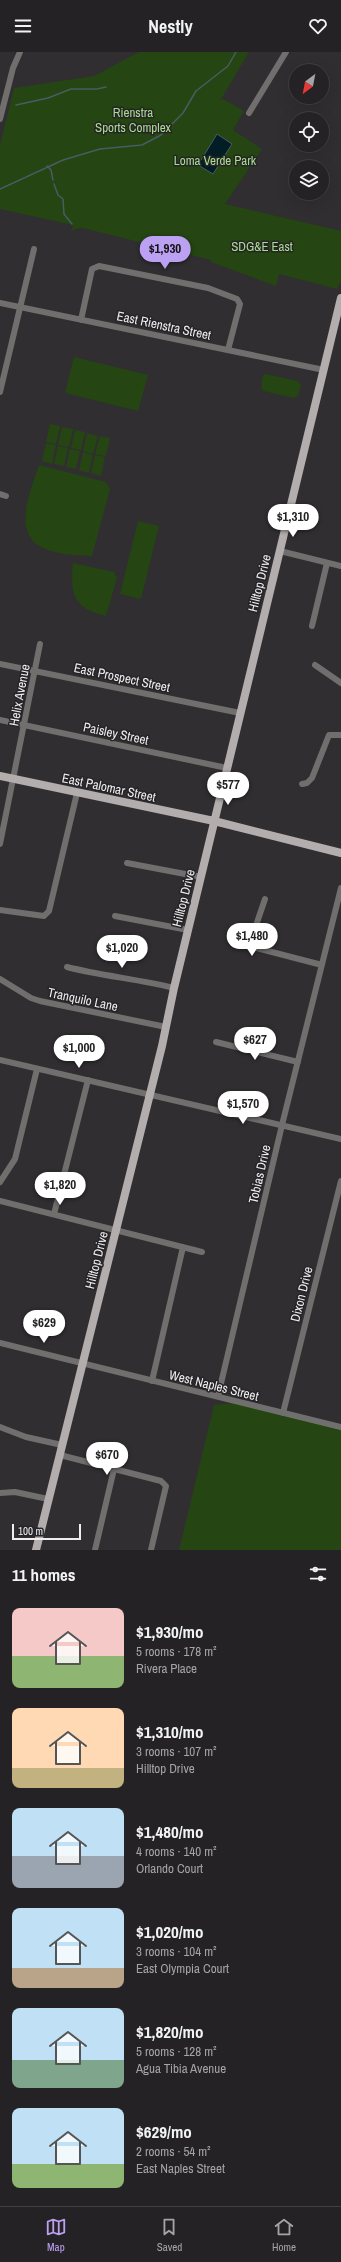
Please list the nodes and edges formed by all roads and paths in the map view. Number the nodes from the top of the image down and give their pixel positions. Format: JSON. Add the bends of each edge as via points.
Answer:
{"nodes":[{"id":1,"x":20,"y":52,"type":"edge"},
{"id":2,"x":286,"y":52,"type":"edge"},
{"id":3,"x":249,"y":113,"type":"dead end"},
{"id":4,"x":0,"y":119,"type":"edge"},
{"id":5,"x":34,"y":249,"type":"dead end"},
{"id":6,"x":341,"y":298,"type":"edge"},
{"id":7,"x":0,"y":302,"type":"edge"},
{"id":8,"x":21,"y":307,"type":"junction"},
{"id":9,"x":81,"y":320,"type":"junction"},
{"id":10,"x":337,"y":325,"type":"edge"},
{"id":11,"x":228,"y":350,"type":"junction"},
{"id":12,"x":324,"y":370,"type":"junction"},
{"id":13,"x":0,"y":392,"type":"edge"},
{"id":14,"x":280,"y":551,"type":"junction"},
{"id":15,"x":327,"y":563,"type":"junction"},
{"id":16,"x":341,"y":566,"type":"edge"},
{"id":17,"x":312,"y":626,"type":"dead end"},
{"id":18,"x":40,"y":644,"type":"dead end"},
{"id":19,"x":0,"y":664,"type":"edge"},
{"id":20,"x":315,"y":665,"type":"dead end"},
{"id":21,"x":35,"y":670,"type":"junction"},
{"id":22,"x":341,"y":683,"type":"edge"},
{"id":23,"x":240,"y":713,"type":"junction"},
{"id":24,"x":0,"y":720,"type":"edge"},
{"id":25,"x":24,"y":725,"type":"junction"},
{"id":26,"x":341,"y":735,"type":"edge"},
{"id":27,"x":227,"y":768,"type":"junction"},
{"id":28,"x":0,"y":776,"type":"edge"},
{"id":29,"x":12,"y":779,"type":"junction"},
{"id":30,"x":302,"y":784,"type":"dead end"},
{"id":31,"x":77,"y":793,"type":"junction"},
{"id":32,"x":214,"y":821,"type":"junction"},
{"id":33,"x":0,"y":844,"type":"edge"},
{"id":34,"x":341,"y":853,"type":"edge"},
{"id":35,"x":127,"y":863,"type":"dead end"},
{"id":36,"x":201,"y":877,"type":"junction"},
{"id":37,"x":341,"y":888,"type":"edge"},
{"id":38,"x":265,"y":899,"type":"dead end"},
{"id":39,"x":0,"y":910,"type":"edge"},
{"id":40,"x":115,"y":916,"type":"dead end"},
{"id":41,"x":188,"y":930,"type":"junction"},
{"id":42,"x":322,"y":965,"type":"junction"},
{"id":43,"x":67,"y":967,"type":"dead end"},
{"id":44,"x":0,"y":979,"type":"edge"},
{"id":45,"x":174,"y":988,"type":"junction"},
{"id":46,"x":166,"y":1027,"type":"junction"},
{"id":47,"x":216,"y":1042,"type":"dead end"},
{"id":48,"x":0,"y":1060,"type":"edge"},
{"id":49,"x":298,"y":1062,"type":"junction"},
{"id":50,"x":37,"y":1069,"type":"junction"},
{"id":51,"x":88,"y":1080,"type":"junction"},
{"id":52,"x":149,"y":1094,"type":"junction"},
{"id":53,"x":282,"y":1125,"type":"junction"},
{"id":54,"x":341,"y":1139,"type":"edge"},
{"id":55,"x":341,"y":1181,"type":"edge"},
{"id":56,"x":0,"y":1182,"type":"edge"},
{"id":57,"x":0,"y":1201,"type":"edge"},
{"id":58,"x":54,"y":1214,"type":"junction"},
{"id":59,"x":116,"y":1229,"type":"junction"},
{"id":60,"x":184,"y":1246,"type":"junction"},
{"id":61,"x":202,"y":1252,"type":"dead end"},
{"id":62,"x":0,"y":1343,"type":"edge"},
{"id":63,"x":82,"y":1363,"type":"junction"},
{"id":64,"x":152,"y":1381,"type":"junction"},
{"id":65,"x":218,"y":1396,"type":"junction"},
{"id":66,"x":283,"y":1413,"type":"junction"},
{"id":67,"x":0,"y":1427,"type":"edge"},
{"id":68,"x":341,"y":1427,"type":"edge"},
{"id":69,"x":62,"y":1445,"type":"junction"},
{"id":70,"x":60,"y":1455,"type":"junction"},
{"id":71,"x":114,"y":1468,"type":"junction"},
{"id":72,"x":0,"y":1493,"type":"edge"},
{"id":73,"x":48,"y":1499,"type":"junction"},
{"id":74,"x":36,"y":1550,"type":"edge"},
{"id":75,"x":95,"y":1550,"type":"edge"},
{"id":76,"x":151,"y":1550,"type":"edge"}],
"edges":[{"from":1,"to":4,"type":"street","via":[[13,68]]},
{"from":2,"to":3,"type":"street"},
{"from":5,"to":8,"type":"street"},
{"from":6,"to":10,"type":"main road","name":"Hilltop Drive"},
{"from":7,"to":8,"type":"street","name":"East Rienstra Street"},
{"from":8,"to":9,"type":"street","name":"East Rienstra Street"},
{"from":8,"to":13,"type":"street"},
{"from":9,"to":11,"type":"street","name":"East Rienstra Street"},
{"from":9,"to":11,"type":"street","via":[[93,267],[99,266],[208,288],[237,299],[240,304]]},
{"from":10,"to":12,"type":"main road","name":"Hilltop Drive"},
{"from":11,"to":12,"type":"street","name":"East Rienstra Street"},
{"from":12,"to":14,"type":"main road","name":"Hilltop Drive"},
{"from":14,"to":15,"type":"street"},
{"from":14,"to":23,"type":"main road","name":"Hilltop Drive"},
{"from":15,"to":16,"type":"street"},
{"from":15,"to":17,"type":"street"},
{"from":18,"to":21,"type":"street","name":"Helix Avenue"},
{"from":19,"to":21,"type":"street","name":"East Prospect Street"},
{"from":20,"to":22,"type":"street"},
{"from":21,"to":23,"type":"street","name":"East Prospect Street"},
{"from":21,"to":25,"type":"street","name":"Helix Avenue"},
{"from":23,"to":27,"type":"main road","name":"Hilltop Drive"},
{"from":24,"to":25,"type":"street","name":"Paisley Street"},
{"from":25,"to":27,"type":"street","name":"Paisley Street"},
{"from":25,"to":29,"type":"street","name":"Helix Avenue"},
{"from":26,"to":30,"type":"street","via":[[329,735],[312,778],[308,783]]},
{"from":27,"to":32,"type":"main road","name":"Hilltop Drive"},
{"from":28,"to":29,"type":"main road","name":"East Palomar Street"},
{"from":29,"to":31,"type":"main road","name":"East Palomar Street"},
{"from":29,"to":33,"type":"street","name":"Helix Avenue"},
{"from":31,"to":32,"type":"main road","name":"East Palomar Street"},
{"from":31,"to":39,"type":"street","via":[[49,911],[44,916]]},
{"from":32,"to":34,"type":"main road","name":"East Palomar Street"},
{"from":32,"to":36,"type":"main road","name":"Hilltop Drive"},
{"from":35,"to":36,"type":"street"},
{"from":36,"to":41,"type":"main road","name":"Hilltop Drive"},
{"from":37,"to":42,"type":"street","name":"Tobias Drive"},
{"from":38,"to":42,"type":"street","via":[[249,946]]},
{"from":40,"to":41,"type":"street"},
{"from":41,"to":45,"type":"main road","name":"Hilltop Drive"},
{"from":42,"to":49,"type":"street","name":"Tobias Drive"},
{"from":43,"to":45,"type":"street"},
{"from":44,"to":46,"type":"street","name":"Tranquilo Lane","via":[[40,1001]]},
{"from":45,"to":46,"type":"main road","name":"Hilltop Drive"},
{"from":46,"to":52,"type":"main road","name":"Hilltop Drive"},
{"from":47,"to":49,"type":"street"},
{"from":48,"to":50,"type":"street"},
{"from":49,"to":53,"type":"street","name":"Tobias Drive"},
{"from":50,"to":51,"type":"street"},
{"from":50,"to":56,"type":"street","via":[[15,1159]]},
{"from":51,"to":52,"type":"street"},
{"from":51,"to":58,"type":"street"},
{"from":52,"to":53,"type":"street"},
{"from":52,"to":59,"type":"main road","name":"Hilltop Drive"},
{"from":53,"to":54,"type":"street"},
{"from":53,"to":65,"type":"street","name":"Tobias Drive"},
{"from":55,"to":66,"type":"street","name":"Dixon Drive"},
{"from":57,"to":58,"type":"street"},
{"from":58,"to":59,"type":"street"},
{"from":59,"to":60,"type":"street"},
{"from":59,"to":63,"type":"main road","name":"Hilltop Drive"},
{"from":60,"to":61,"type":"street"},
{"from":60,"to":64,"type":"street"},
{"from":62,"to":63,"type":"street","name":"West Naples Street"},
{"from":63,"to":64,"type":"street","name":"West Naples Street"},
{"from":63,"to":69,"type":"main road","name":"Hilltop Drive"},
{"from":64,"to":65,"type":"street","name":"West Naples Street"},
{"from":65,"to":66,"type":"street","name":"West Naples Street"},
{"from":66,"to":68,"type":"street","name":"West Naples Street"},
{"from":67,"to":69,"type":"street","via":[[26,1437]]},
{"from":69,"to":70,"type":"main road","name":"Hilltop Drive"},
{"from":70,"to":71,"type":"street"},
{"from":70,"to":73,"type":"main road","name":"Hilltop Drive"},
{"from":71,"to":75,"type":"street"},
{"from":71,"to":76,"type":"street","via":[[161,1481],[166,1486]]},
{"from":72,"to":73,"type":"street","via":[[14,1492]]},
{"from":73,"to":74,"type":"main road","name":"Hilltop Drive"}]}
